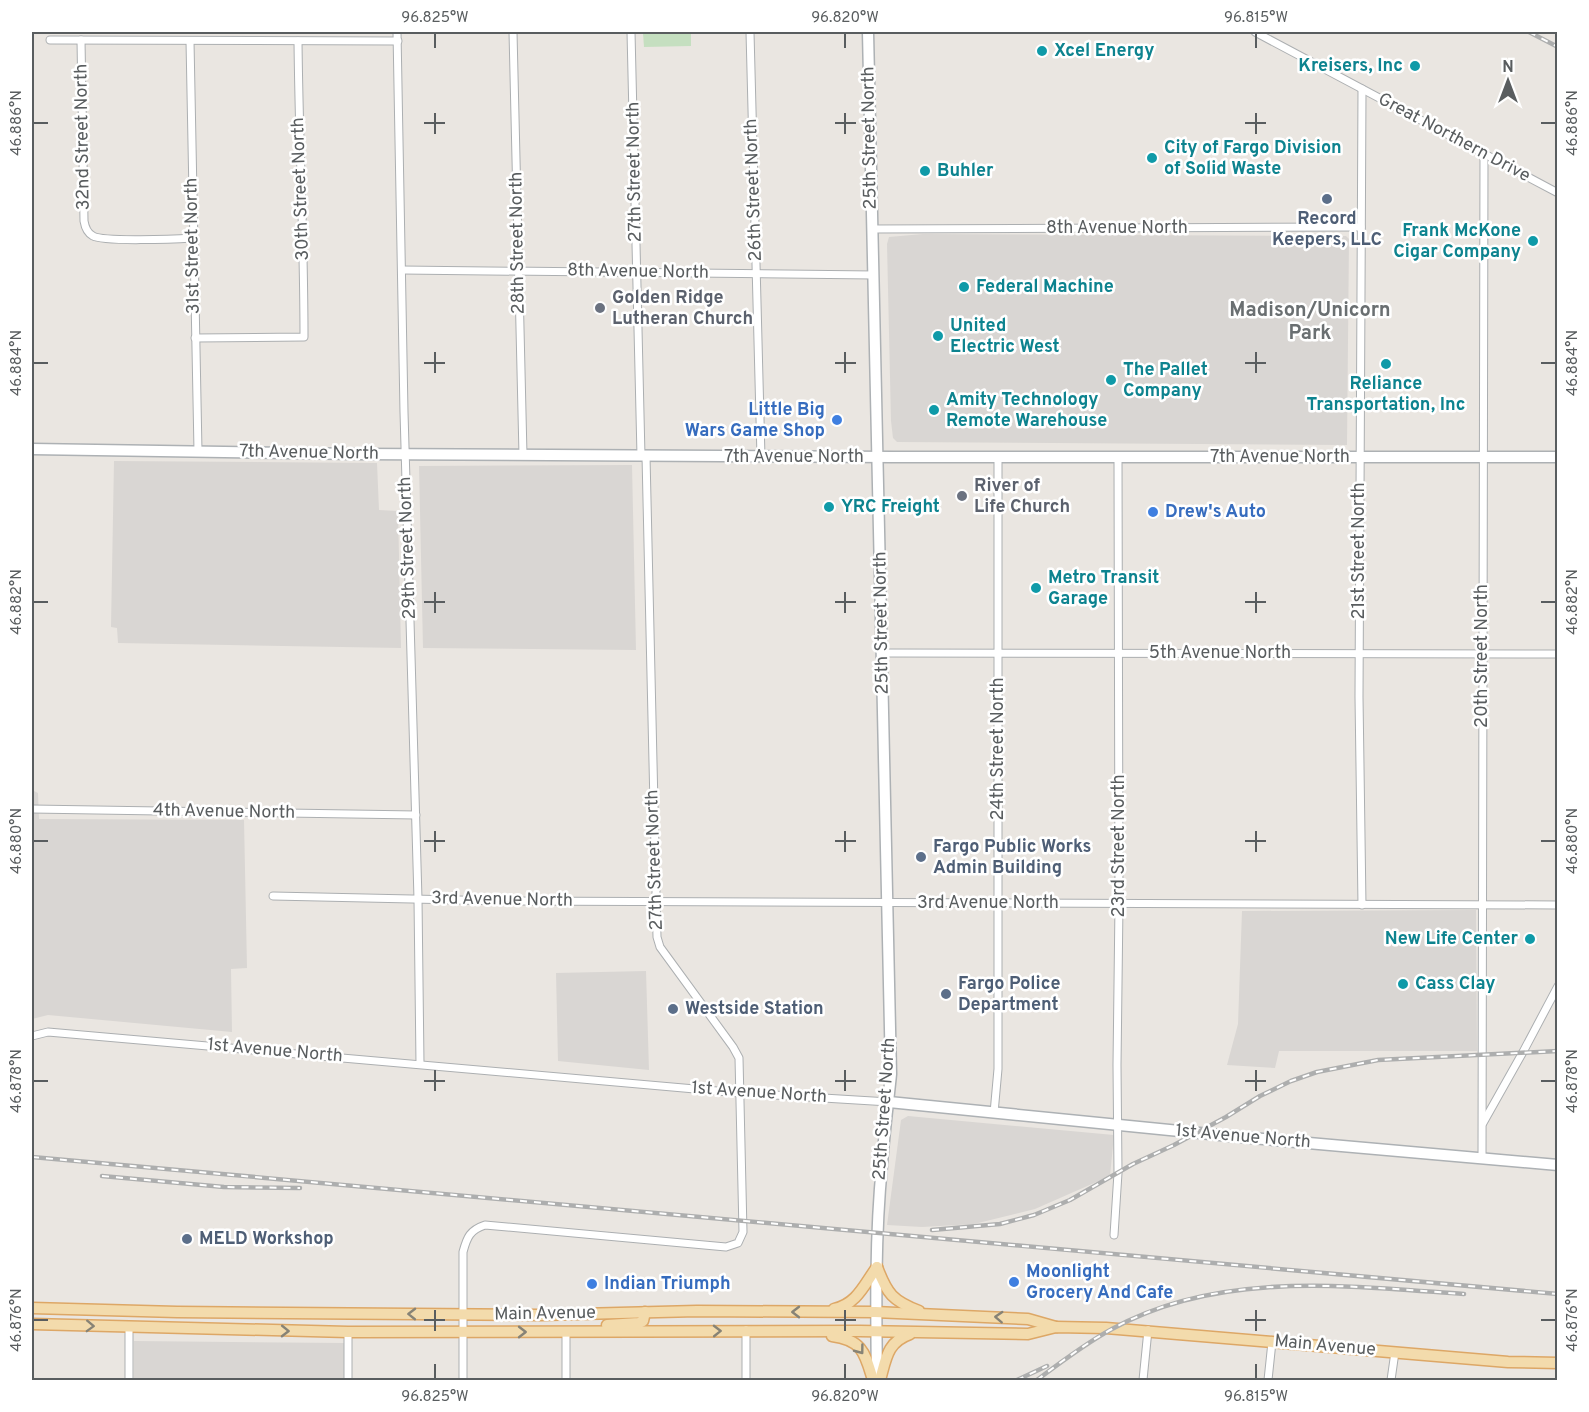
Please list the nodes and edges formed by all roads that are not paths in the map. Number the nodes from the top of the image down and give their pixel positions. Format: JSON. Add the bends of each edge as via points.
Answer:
{"nodes":[{"id":1,"x":397,"y":32,"type":"edge"},
{"id":2,"x":513,"y":32,"type":"edge"},
{"id":3,"x":631,"y":32,"type":"edge"},
{"id":4,"x":750,"y":32,"type":"edge"},
{"id":5,"x":868,"y":32,"type":"edge"},
{"id":6,"x":1255,"y":32,"type":"edge"},
{"id":7,"x":50,"y":40,"type":"dead end"},
{"id":8,"x":81,"y":40,"type":"junction"},
{"id":9,"x":190,"y":40,"type":"junction"},
{"id":10,"x":298,"y":41,"type":"junction"},
{"id":11,"x":398,"y":41,"type":"junction"},
{"id":12,"x":1362,"y":89,"type":"junction"},
{"id":13,"x":1484,"y":153,"type":"junction"},
{"id":14,"x":1557,"y":193,"type":"edge"},
{"id":15,"x":1361,"y":227,"type":"junction"},
{"id":16,"x":873,"y":229,"type":"junction"},
{"id":17,"x":192,"y":238,"type":"junction"},
{"id":18,"x":402,"y":270,"type":"junction"},
{"id":19,"x":518,"y":271,"type":"junction"},
{"id":20,"x":637,"y":273,"type":"junction"},
{"id":21,"x":757,"y":274,"type":"junction"},
{"id":22,"x":874,"y":275,"type":"junction"},
{"id":23,"x":195,"y":338,"type":"junction"},
{"id":24,"x":32,"y":449,"type":"edge"},
{"id":25,"x":198,"y":451,"type":"junction"},
{"id":26,"x":406,"y":454,"type":"junction"},
{"id":27,"x":523,"y":455,"type":"junction"},
{"id":28,"x":644,"y":456,"type":"junction"},
{"id":29,"x":761,"y":457,"type":"junction"},
{"id":30,"x":878,"y":457,"type":"junction"},
{"id":31,"x":999,"y":457,"type":"junction"},
{"id":32,"x":1118,"y":457,"type":"junction"},
{"id":33,"x":1359,"y":457,"type":"junction"},
{"id":34,"x":1483,"y":457,"type":"junction"},
{"id":35,"x":1557,"y":457,"type":"edge"},
{"id":36,"x":883,"y":653,"type":"junction"},
{"id":37,"x":998,"y":653,"type":"junction"},
{"id":38,"x":1118,"y":653,"type":"junction"},
{"id":39,"x":1359,"y":653,"type":"junction"},
{"id":40,"x":1482,"y":654,"type":"junction"},
{"id":41,"x":1557,"y":654,"type":"edge"},
{"id":42,"x":32,"y":808,"type":"edge"},
{"id":43,"x":416,"y":815,"type":"junction"},
{"id":44,"x":273,"y":896,"type":"dead end"},
{"id":45,"x":418,"y":899,"type":"junction"},
{"id":46,"x":655,"y":902,"type":"junction"},
{"id":47,"x":889,"y":903,"type":"junction"},
{"id":48,"x":998,"y":903,"type":"junction"},
{"id":49,"x":1119,"y":904,"type":"junction"},
{"id":50,"x":1362,"y":905,"type":"junction"},
{"id":51,"x":1482,"y":905,"type":"junction"},
{"id":52,"x":1557,"y":905,"type":"edge"},
{"id":53,"x":1557,"y":986,"type":"edge"},
{"id":54,"x":32,"y":1036,"type":"edge"},
{"id":55,"x":420,"y":1064,"type":"junction"},
{"id":56,"x":740,"y":1093,"type":"junction"},
{"id":57,"x":889,"y":1102,"type":"junction"},
{"id":58,"x":994,"y":1113,"type":"junction"},
{"id":59,"x":1117,"y":1125,"type":"junction"},
{"id":60,"x":1482,"y":1125,"type":"junction"},
{"id":61,"x":1482,"y":1159,"type":"junction"},
{"id":62,"x":1557,"y":1165,"type":"edge"},
{"id":63,"x":1114,"y":1235,"type":"dead end"},
{"id":64,"x":877,"y":1267,"type":"junction"},
{"id":65,"x":32,"y":1308,"type":"edge"},
{"id":66,"x":208,"y":1312,"type":"junction"},
{"id":67,"x":645,"y":1312,"type":"junction"},
{"id":68,"x":818,"y":1312,"type":"junction"},
{"id":69,"x":875,"y":1312,"type":"junction"},
{"id":70,"x":463,"y":1314,"type":"junction"},
{"id":71,"x":928,"y":1314,"type":"junction"},
{"id":72,"x":32,"y":1324,"type":"edge"},
{"id":73,"x":129,"y":1327,"type":"junction"},
{"id":74,"x":143,"y":1327,"type":"junction"},
{"id":75,"x":1056,"y":1327,"type":"junction"},
{"id":76,"x":746,"y":1330,"type":"junction"},
{"id":77,"x":1148,"y":1330,"type":"junction"},
{"id":78,"x":790,"y":1331,"type":"junction"},
{"id":79,"x":876,"y":1331,"type":"junction"},
{"id":80,"x":348,"y":1332,"type":"junction"},
{"id":81,"x":463,"y":1332,"type":"junction"},
{"id":82,"x":550,"y":1332,"type":"junction"},
{"id":83,"x":566,"y":1332,"type":"junction"},
{"id":84,"x":916,"y":1332,"type":"junction"},
{"id":85,"x":1272,"y":1341,"type":"junction"},
{"id":86,"x":1395,"y":1352,"type":"junction"},
{"id":87,"x":1557,"y":1363,"type":"edge"},
{"id":88,"x":129,"y":1380,"type":"edge"},
{"id":89,"x":348,"y":1380,"type":"edge"},
{"id":90,"x":463,"y":1380,"type":"edge"},
{"id":91,"x":566,"y":1380,"type":"edge"},
{"id":92,"x":746,"y":1380,"type":"edge"},
{"id":93,"x":876,"y":1380,"type":"edge"},
{"id":94,"x":1143,"y":1380,"type":"edge"},
{"id":95,"x":1268,"y":1380,"type":"edge"},
{"id":96,"x":1391,"y":1380,"type":"edge"}],
"edges":[{"from":1,"to":11,"type":"street","name":"29th Street North"},
{"from":2,"to":19,"type":"street","name":"28th Street North"},
{"from":3,"to":20,"type":"street","name":"27th Street North"},
{"from":4,"to":21,"type":"street","name":"26th Street North"},
{"from":5,"to":16,"type":"street","name":"25th Street North"},
{"from":6,"to":12,"type":"street","name":"Great Northern Drive"},
{"from":7,"to":8,"type":"street"},
{"from":8,"to":9,"type":"street"},
{"from":8,"to":17,"type":"street","name":"32nd Street North","via":[[86,230],[94,237],[114,239]]},
{"from":9,"to":10,"type":"street"},
{"from":9,"to":17,"type":"street","name":"31st Street North"},
{"from":10,"to":11,"type":"street"},
{"from":10,"to":23,"type":"street","name":"30th Street North","via":[[304,337]]},
{"from":11,"to":18,"type":"street","name":"29th Street North"},
{"from":12,"to":13,"type":"street","name":"Great Northern Drive"},
{"from":12,"to":15,"type":"street","name":"21st Street North"},
{"from":13,"to":14,"type":"street","name":"Great Northern Drive"},
{"from":13,"to":34,"type":"street","name":"20th Street North"},
{"from":15,"to":16,"type":"street","name":"8th Avenue North"},
{"from":15,"to":33,"type":"street","name":"21st Street North"},
{"from":16,"to":22,"type":"street","name":"25th Street North"},
{"from":17,"to":23,"type":"street","name":"31st Street North"},
{"from":18,"to":19,"type":"street","name":"8th Avenue North"},
{"from":18,"to":26,"type":"street","name":"29th Street North"},
{"from":19,"to":20,"type":"street","name":"8th Avenue North"},
{"from":19,"to":27,"type":"street","name":"28th Street North"},
{"from":20,"to":21,"type":"street","name":"8th Avenue North"},
{"from":20,"to":28,"type":"street","name":"27th Street North"},
{"from":21,"to":22,"type":"street","name":"8th Avenue North"},
{"from":21,"to":29,"type":"street","name":"26th Street North"},
{"from":22,"to":30,"type":"street","name":"25th Street North"},
{"from":23,"to":25,"type":"street","name":"31st Street North"},
{"from":24,"to":25,"type":"street","name":"7th Avenue North"},
{"from":25,"to":26,"type":"street","name":"7th Avenue North"},
{"from":26,"to":27,"type":"street","name":"7th Avenue North"},
{"from":26,"to":43,"type":"street","name":"29th Street North"},
{"from":27,"to":28,"type":"street","name":"7th Avenue North"},
{"from":28,"to":29,"type":"street","name":"7th Avenue North"},
{"from":28,"to":46,"type":"street","name":"27th Street North"},
{"from":29,"to":30,"type":"street","name":"7th Avenue North"},
{"from":30,"to":31,"type":"street","name":"7th Avenue North"},
{"from":30,"to":36,"type":"street","name":"25th Street North"},
{"from":31,"to":32,"type":"street","name":"7th Avenue North"},
{"from":31,"to":37,"type":"street","name":"24th Street North"},
{"from":32,"to":33,"type":"street","name":"7th Avenue North"},
{"from":32,"to":38,"type":"street","name":"23rd Street North"},
{"from":33,"to":34,"type":"street","name":"7th Avenue North"},
{"from":33,"to":39,"type":"street","name":"21st Street North"},
{"from":34,"to":35,"type":"street","name":"7th Avenue North"},
{"from":34,"to":40,"type":"street","name":"20th Street North"},
{"from":36,"to":37,"type":"street","name":"5th Avenue North"},
{"from":36,"to":47,"type":"street","name":"25th Street North"},
{"from":37,"to":38,"type":"street","name":"5th Avenue North"},
{"from":37,"to":48,"type":"street","name":"24th Street North"},
{"from":38,"to":39,"type":"street","name":"5th Avenue North"},
{"from":38,"to":49,"type":"street","name":"23rd Street North"},
{"from":39,"to":40,"type":"street","name":"5th Avenue North"},
{"from":39,"to":50,"type":"street","name":"21st Street North"},
{"from":40,"to":41,"type":"street","name":"5th Avenue North"},
{"from":40,"to":51,"type":"street","name":"20th Street North"},
{"from":42,"to":43,"type":"street","name":"4th Avenue North"},
{"from":43,"to":45,"type":"street","name":"29th Street North"},
{"from":44,"to":45,"type":"street","name":"3rd Avenue North"},
{"from":45,"to":46,"type":"street","name":"3rd Avenue North"},
{"from":45,"to":55,"type":"street","name":"29th Street North"},
{"from":46,"to":47,"type":"street","name":"3rd Avenue North"},
{"from":46,"to":56,"type":"street","name":"27th Street North","via":[[660,947],[733,1047],[739,1058]]},
{"from":47,"to":48,"type":"street","name":"3rd Avenue North"},
{"from":47,"to":57,"type":"street","name":"25th Street North"},
{"from":48,"to":49,"type":"street","name":"3rd Avenue North"},
{"from":48,"to":58,"type":"street","name":"24th Street North","via":[[999,1069]]},
{"from":49,"to":50,"type":"street","name":"3rd Avenue North"},
{"from":49,"to":59,"type":"street","name":"23rd Street North"},
{"from":50,"to":51,"type":"street","name":"3rd Avenue North"},
{"from":51,"to":52,"type":"street","name":"3rd Avenue North"},
{"from":51,"to":60,"type":"street","name":"20th Street North"},
{"from":53,"to":60,"type":"street"},
{"from":54,"to":55,"type":"street","name":"1st Avenue North","via":[[48,1032]]},
{"from":55,"to":56,"type":"street","name":"1st Avenue North"},
{"from":56,"to":57,"type":"street","name":"1st Avenue North"},
{"from":56,"to":70,"type":"street","name":"27th Street North","via":[[744,1221],[738,1243],[726,1247],[485,1225],[467,1236],[463,1252]]},
{"from":57,"to":58,"type":"street","name":"1st Avenue North"},
{"from":57,"to":64,"type":"street","name":"25th Street North"},
{"from":58,"to":59,"type":"street","name":"1st Avenue North"},
{"from":59,"to":61,"type":"street","name":"1st Avenue North"},
{"from":59,"to":63,"type":"street","name":"23rd Street North"},
{"from":60,"to":61,"type":"street","name":"20th Street North"},
{"from":61,"to":62,"type":"street","name":"1st Avenue North"},
{"from":64,"to":68,"type":"main road","via":[[850,1304]]},
{"from":64,"to":69,"type":"street","name":"25th Street North"},
{"from":64,"to":71,"type":"main road","via":[[884,1287],[894,1299]]},
{"from":65,"to":66,"type":"main road","name":"Main Avenue"},
{"from":70,"to":66,"type":"main road","name":"Main Avenue","one_way":true},
{"from":66,"to":74,"type":"main road","via":[[200,1321]]},
{"from":68,"to":67,"type":"main road","name":"Main Avenue","one_way":true},
{"from":67,"to":70,"type":"main road","name":"Main Avenue"},
{"from":67,"to":82,"type":"main road","via":[[639,1323]]},
{"from":68,"to":69,"type":"main road","name":"Main Avenue"},
{"from":69,"to":71,"type":"main road","name":"Main Avenue"},
{"from":69,"to":79,"type":"street","name":"25th Street North"},
{"from":70,"to":81,"type":"street"},
{"from":75,"to":71,"type":"main road","name":"Main Avenue","one_way":true,"via":[[1028,1319]]},
{"from":72,"to":73,"type":"main road","name":"Main Avenue","one_way":true},
{"from":73,"to":74,"type":"main road","name":"Main Avenue"},
{"from":73,"to":88,"type":"street"},
{"from":74,"to":80,"type":"main road","name":"Main Avenue","one_way":true},
{"from":75,"to":77,"type":"main road","name":"Main Avenue"},
{"from":75,"to":84,"type":"main road","name":"Main Avenue","via":[[1028,1334]]},
{"from":76,"to":78,"type":"main road","name":"Main Avenue"},
{"from":83,"to":76,"type":"main road","name":"Main Avenue","one_way":true},
{"from":76,"to":92,"type":"street"},
{"from":77,"to":85,"type":"main road","name":"Main Avenue"},
{"from":77,"to":94,"type":"street"},
{"from":78,"to":79,"type":"main road","name":"Main Avenue"},
{"from":78,"to":93,"type":"main road","one_way":true,"via":[[856,1343]]},
{"from":79,"to":84,"type":"main road","name":"Main Avenue"},
{"from":79,"to":93,"type":"street","name":"25th Street North"},
{"from":80,"to":81,"type":"main road","name":"Main Avenue"},
{"from":80,"to":89,"type":"street"},
{"from":81,"to":82,"type":"main road","name":"Main Avenue","one_way":true},
{"from":81,"to":90,"type":"street"},
{"from":82,"to":83,"type":"main road","name":"Main Avenue"},
{"from":83,"to":91,"type":"street"},
{"from":84,"to":93,"type":"main road","via":[[899,1337],[894,1343]]},
{"from":85,"to":86,"type":"main road","name":"Main Avenue"},
{"from":85,"to":95,"type":"street"},
{"from":86,"to":87,"type":"main road","name":"Main Avenue"},
{"from":86,"to":96,"type":"street"}]}
